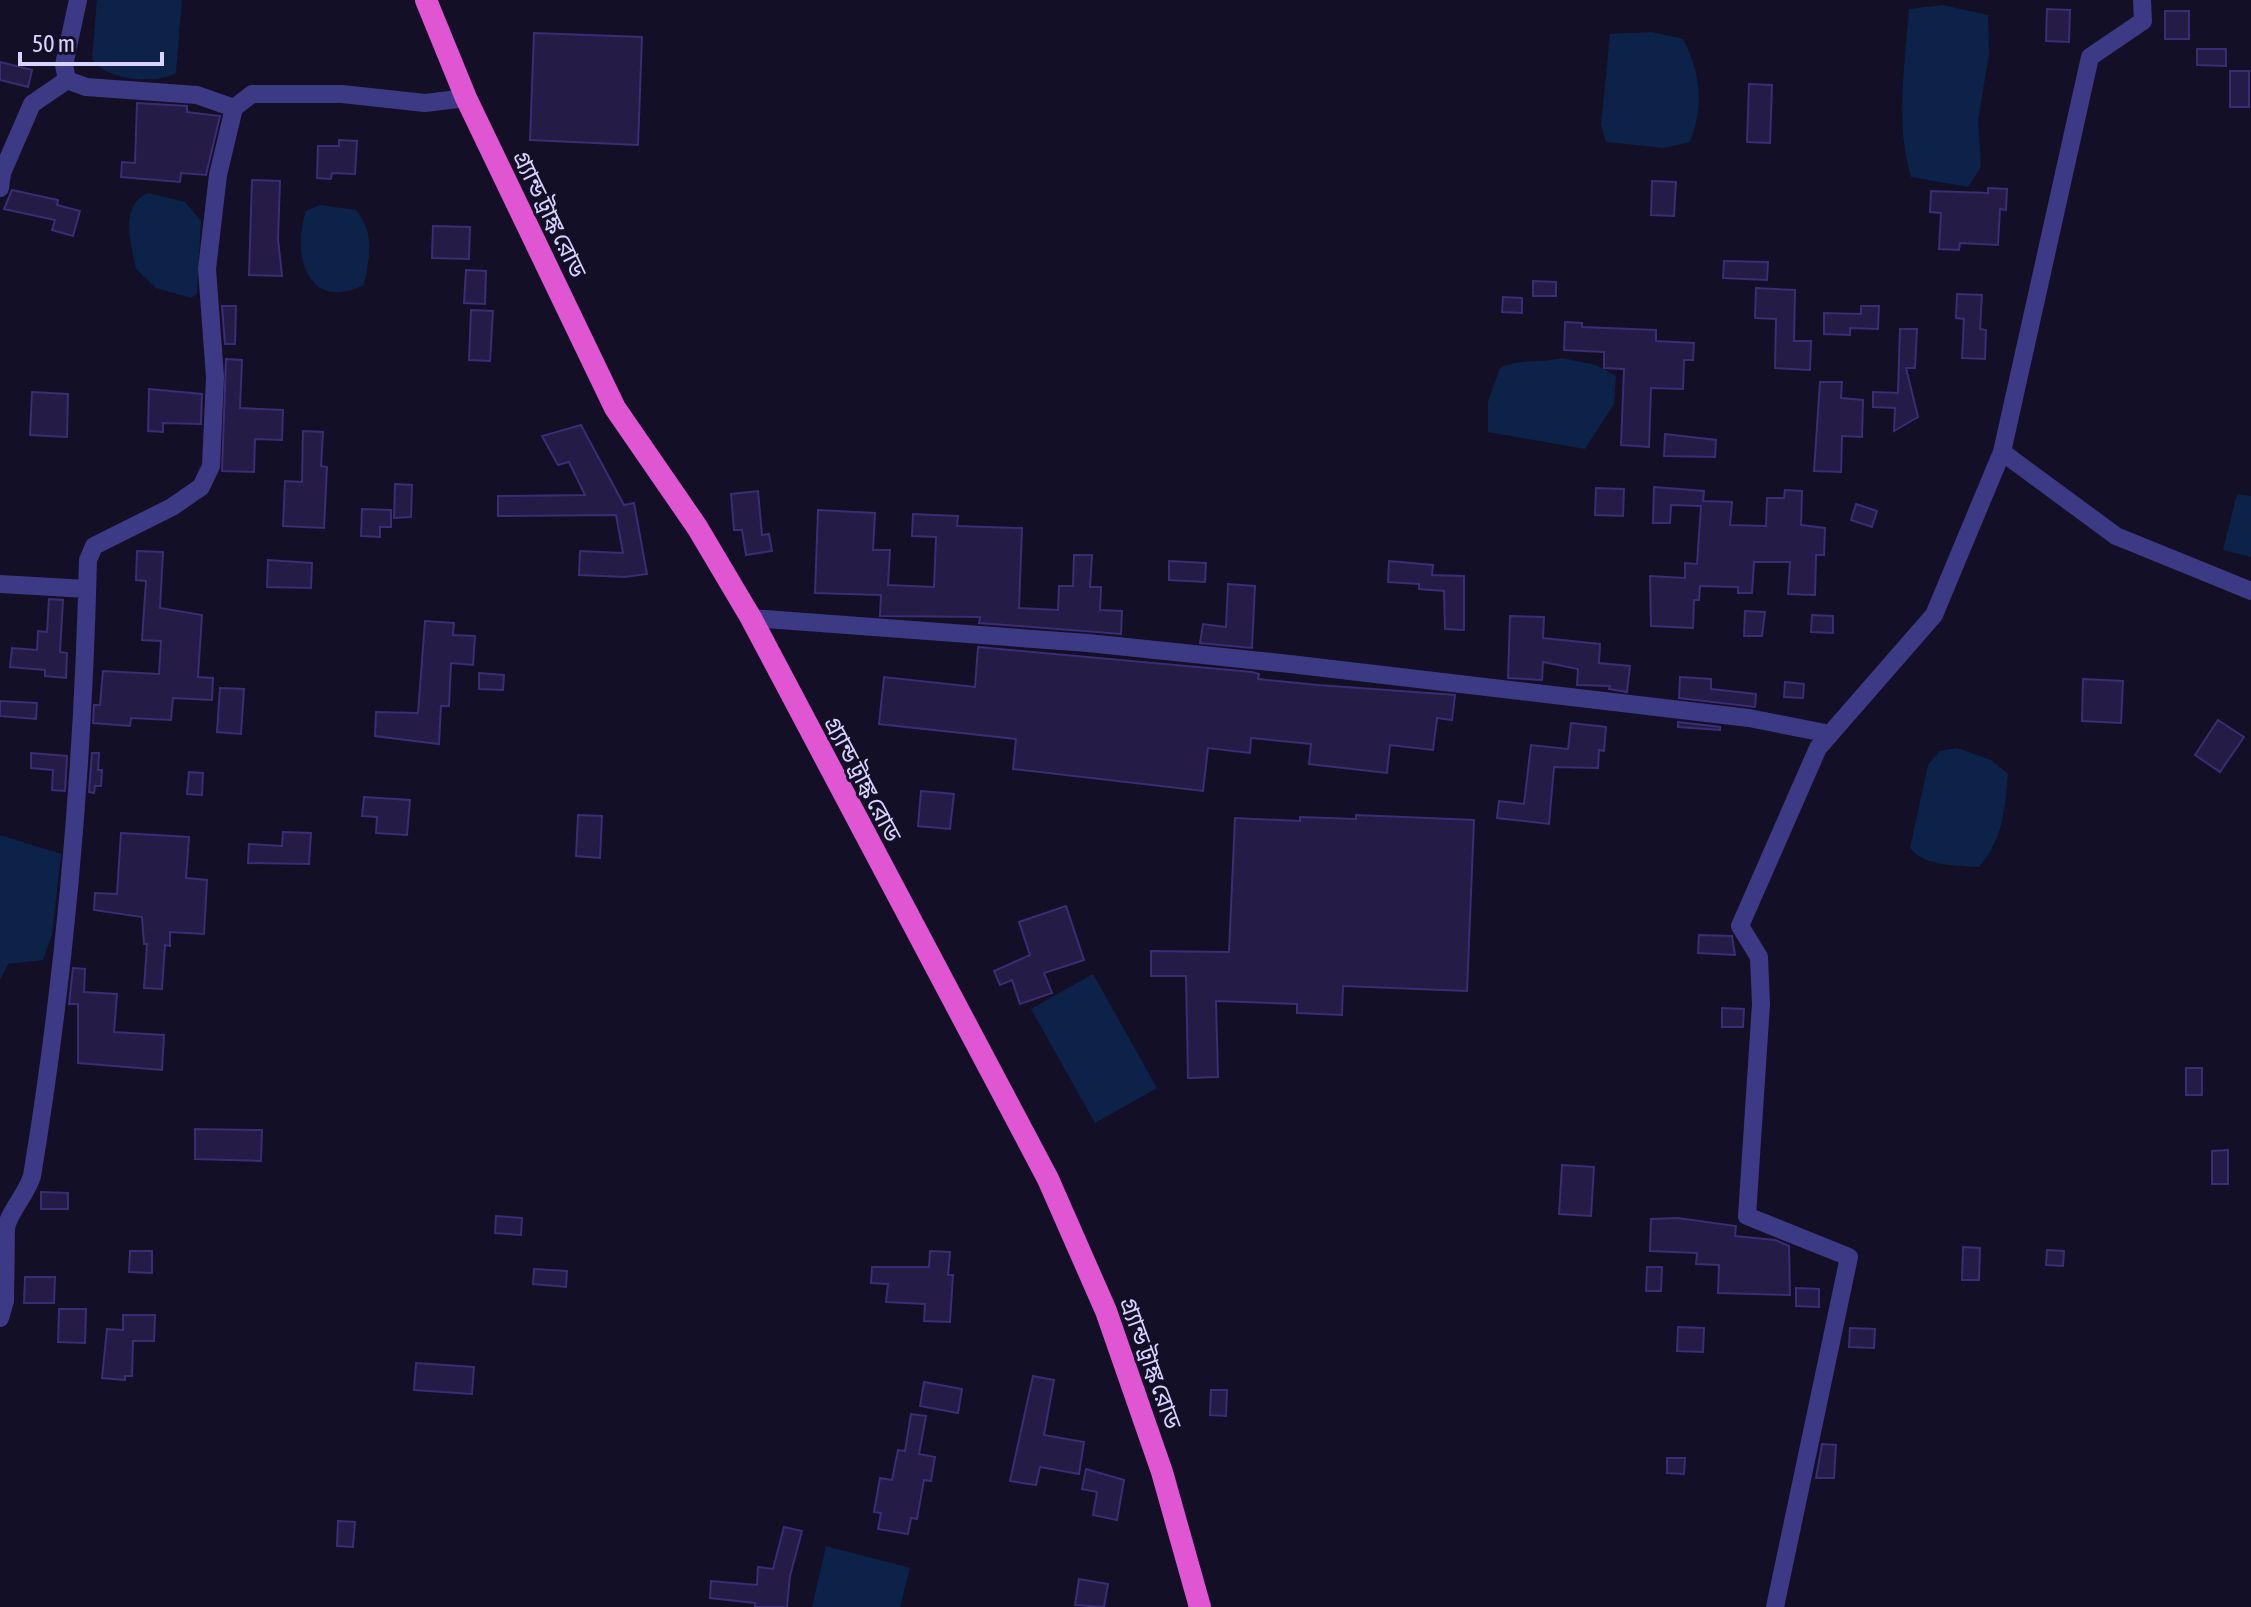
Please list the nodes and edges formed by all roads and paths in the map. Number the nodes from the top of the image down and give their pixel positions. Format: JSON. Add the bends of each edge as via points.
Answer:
{"nodes":[{"id":1,"x":78,"y":0,"type":"edge"},
{"id":2,"x":426,"y":0,"type":"edge"},
{"id":3,"x":2142,"y":0,"type":"edge"},
{"id":4,"x":67,"y":80,"type":"junction"},
{"id":5,"x":466,"y":98,"type":"junction"},
{"id":6,"x":234,"y":108,"type":"junction"},
{"id":7,"x":0,"y":188,"type":"edge"},
{"id":8,"x":2002,"y":452,"type":"junction"},
{"id":9,"x":0,"y":584,"type":"edge"},
{"id":10,"x":87,"y":589,"type":"junction"},
{"id":11,"x":2251,"y":591,"type":"edge"},
{"id":12,"x":751,"y":618,"type":"junction"},
{"id":13,"x":1830,"y":734,"type":"junction"},
{"id":14,"x":0,"y":1318,"type":"edge"},
{"id":15,"x":1200,"y":1607,"type":"edge"},
{"id":16,"x":1775,"y":1607,"type":"edge"}],
"edges":[{"from":1,"to":4,"type":"street","via":[[64,65]]},
{"from":2,"to":5,"type":"highway","name":"গ্র্যান্ড ট্রাঙ্ক রোড"},
{"from":3,"to":8,"type":"street","via":[[2143,21],[2090,57]]},
{"from":4,"to":6,"type":"street","via":[[86,87],[197,95]]},
{"from":4,"to":7,"type":"street","via":[[32,104]]},
{"from":5,"to":6,"type":"street","via":[[425,103],[342,94],[252,94]]},
{"from":5,"to":12,"type":"highway","name":"গ্র্যান্ড ট্রাঙ্ক রোড","via":[[615,408],[697,527]]},
{"from":6,"to":10,"type":"street","via":[[218,175],[207,269],[215,377],[211,466],[201,487],[172,507],[94,546]]},
{"from":8,"to":11,"type":"street","via":[[2116,536]]},
{"from":8,"to":13,"type":"street","via":[[1934,615]]},
{"from":9,"to":10,"type":"street"},
{"from":10,"to":14,"type":"street","via":[[80,776],[55,1034],[32,1176],[6,1227]]},
{"from":12,"to":13,"type":"street","via":[[1290,664],[1749,718]]},
{"from":12,"to":15,"type":"highway","name":"গ্র্যান্ড ট্রাঙ্ক রোড","via":[[1048,1179],[1111,1326],[1162,1472]]},
{"from":13,"to":16,"type":"street","via":[[1818,748],[1740,926],[1759,957],[1761,1004],[1747,1216],[1849,1257]]}]}
